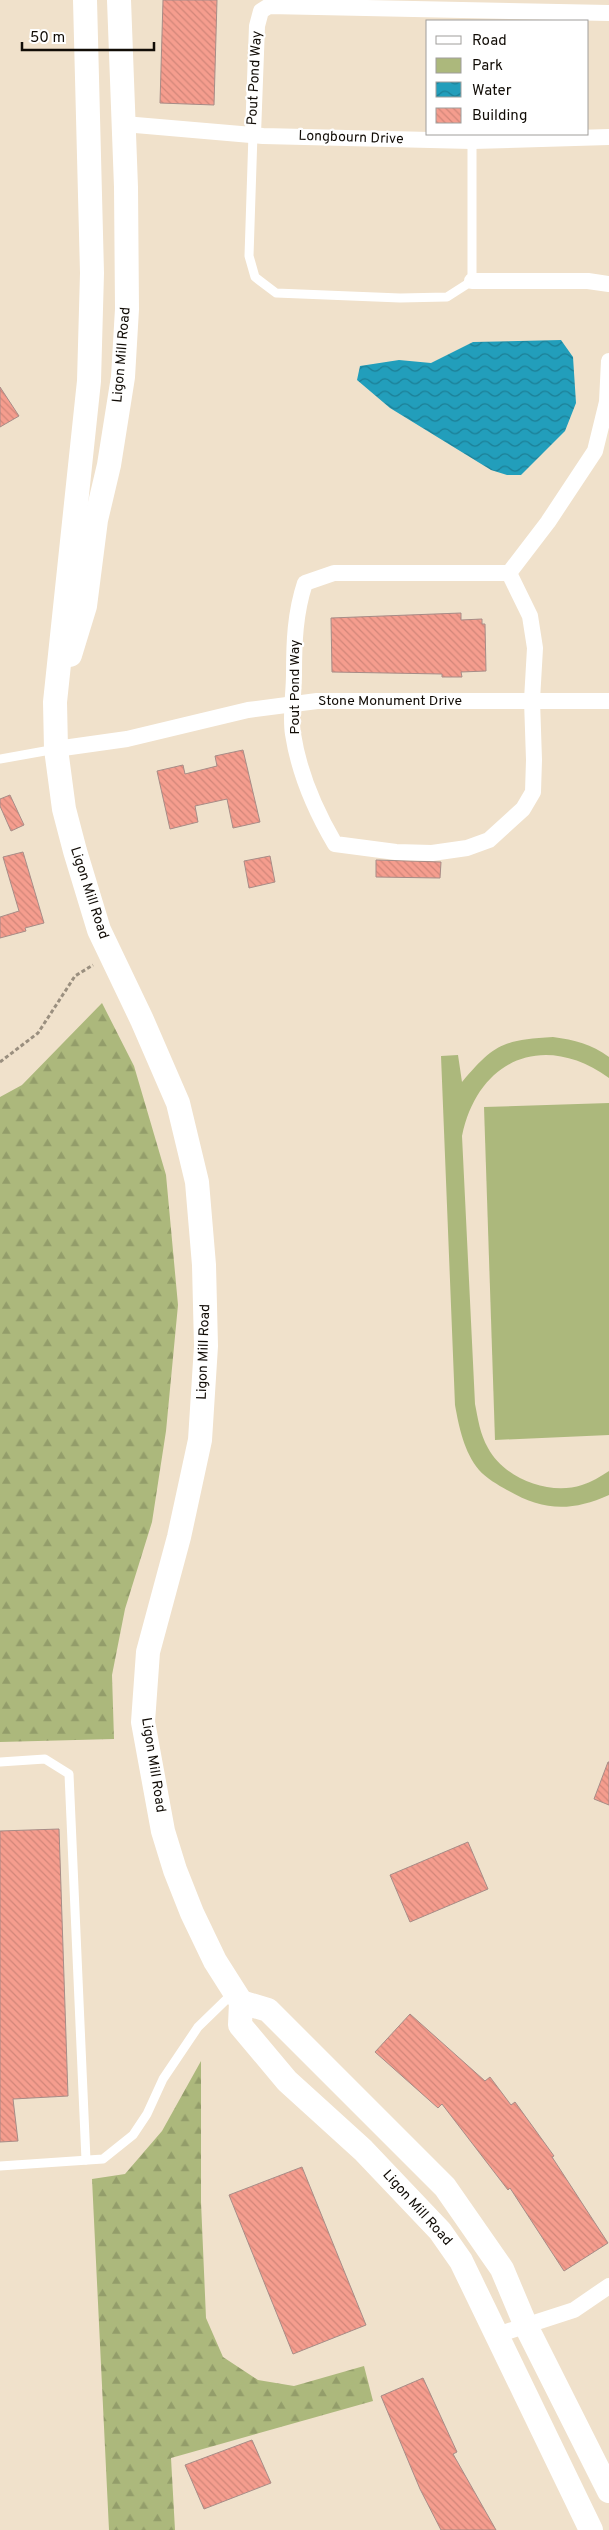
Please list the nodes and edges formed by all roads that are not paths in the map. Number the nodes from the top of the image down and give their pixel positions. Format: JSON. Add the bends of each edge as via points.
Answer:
{"nodes":[{"id":1,"x":85,"y":0,"type":"edge"},
{"id":2,"x":119,"y":0,"type":"edge"},
{"id":3,"x":609,"y":13,"type":"edge"},
{"id":4,"x":124,"y":124,"type":"junction"},
{"id":5,"x":253,"y":134,"type":"junction"},
{"id":6,"x":609,"y":137,"type":"edge"},
{"id":7,"x":472,"y":142,"type":"junction"},
{"id":8,"x":472,"y":282,"type":"junction"},
{"id":9,"x":609,"y":284,"type":"edge"},
{"id":10,"x":609,"y":361,"type":"edge"},
{"id":11,"x":509,"y":573,"type":"junction"},
{"id":12,"x":532,"y":700,"type":"junction"},
{"id":13,"x":609,"y":701,"type":"edge"},
{"id":14,"x":55,"y":702,"type":"junction"},
{"id":15,"x":294,"y":704,"type":"junction"},
{"id":16,"x":56,"y":749,"type":"junction"},
{"id":17,"x":0,"y":759,"type":"edge"},
{"id":18,"x":0,"y":1762,"type":"edge"},
{"id":19,"x":238,"y":1996,"type":"junction"},
{"id":20,"x":86,"y":2160,"type":"junction"},
{"id":21,"x":0,"y":2166,"type":"edge"},
{"id":22,"x":609,"y":2286,"type":"edge"},
{"id":23,"x":526,"y":2326,"type":"junction"},
{"id":24,"x":497,"y":2335,"type":"junction"},
{"id":25,"x":609,"y":2491,"type":"edge"},
{"id":26,"x":591,"y":2530,"type":"edge"}],
"edges":[{"from":1,"to":14,"type":"main road","name":"Ligon Mill Road","via":[[92,274],[90,381]]},
{"from":2,"to":4,"type":"main road","name":"Ligon Mill Road"},
{"from":3,"to":5,"type":"street","name":"Pout Pond Way","via":[[269,6],[262,11],[257,26]]},
{"from":4,"to":5,"type":"street","name":"Longbourn Drive"},
{"from":4,"to":14,"type":"main road","name":"Ligon Mill Road","via":[[127,309],[123,377],[109,465],[96,520],[85,606]]},
{"from":5,"to":7,"type":"street","name":"Longbourn Drive"},
{"from":5,"to":8,"type":"lane","via":[[249,256],[256,277],[276,293],[447,297]]},
{"from":6,"to":7,"type":"street","name":"Longbourn Drive"},
{"from":7,"to":8,"type":"lane"},
{"from":8,"to":9,"type":"street","via":[[588,280]]},
{"from":10,"to":11,"type":"street","via":[[607,402],[595,451]]},
{"from":11,"to":12,"type":"street","name":"Pout Pond Way","via":[[530,616],[535,648]]},
{"from":11,"to":15,"type":"street","name":"Pout Pond Way","via":[[334,573],[305,584],[298,604],[294,643]]},
{"from":12,"to":13,"type":"street","name":"Stone Monument Drive"},
{"from":12,"to":15,"type":"street","name":"Stone Monument Drive","via":[[317,701]]},
{"from":12,"to":15,"type":"street","name":"Pout Pond Way","via":[[533,792],[523,809],[489,840],[467,848],[432,853],[335,844],[303,777],[292,733]]},
{"from":14,"to":16,"type":"main road","name":"Ligon Mill Road"},
{"from":15,"to":16,"type":"street","name":"Stone Monument Drive","via":[[248,710],[127,739]]},
{"from":16,"to":17,"type":"lane"},
{"from":16,"to":19,"type":"main road","name":"Ligon Mill Road","via":[[64,809],[99,930],[178,1103],[197,1182],[206,1346],[200,1440],[179,1537],[148,1652],[143,1722],[164,1831],[175,1870],[216,1961]]},
{"from":18,"to":20,"type":"lane","via":[[45,1759],[69,1774]]},
{"from":19,"to":20,"type":"lane","via":[[198,2028],[163,2079],[133,2135],[103,2159]]},
{"from":19,"to":23,"type":"main road","name":"Ligon Mill Road","via":[[268,2010],[445,2188],[502,2269]]},
{"from":19,"to":24,"type":"main road","name":"Ligon Mill Road","via":[[240,2025],[287,2081],[363,2150],[440,2231],[461,2261]]},
{"from":20,"to":21,"type":"lane"},
{"from":22,"to":23,"type":"street","via":[[574,2310]]},
{"from":23,"to":24,"type":"street"},
{"from":23,"to":25,"type":"main road","name":"Ligon Mill Road"},
{"from":24,"to":26,"type":"main road","name":"Ligon Mill Road"}]}
